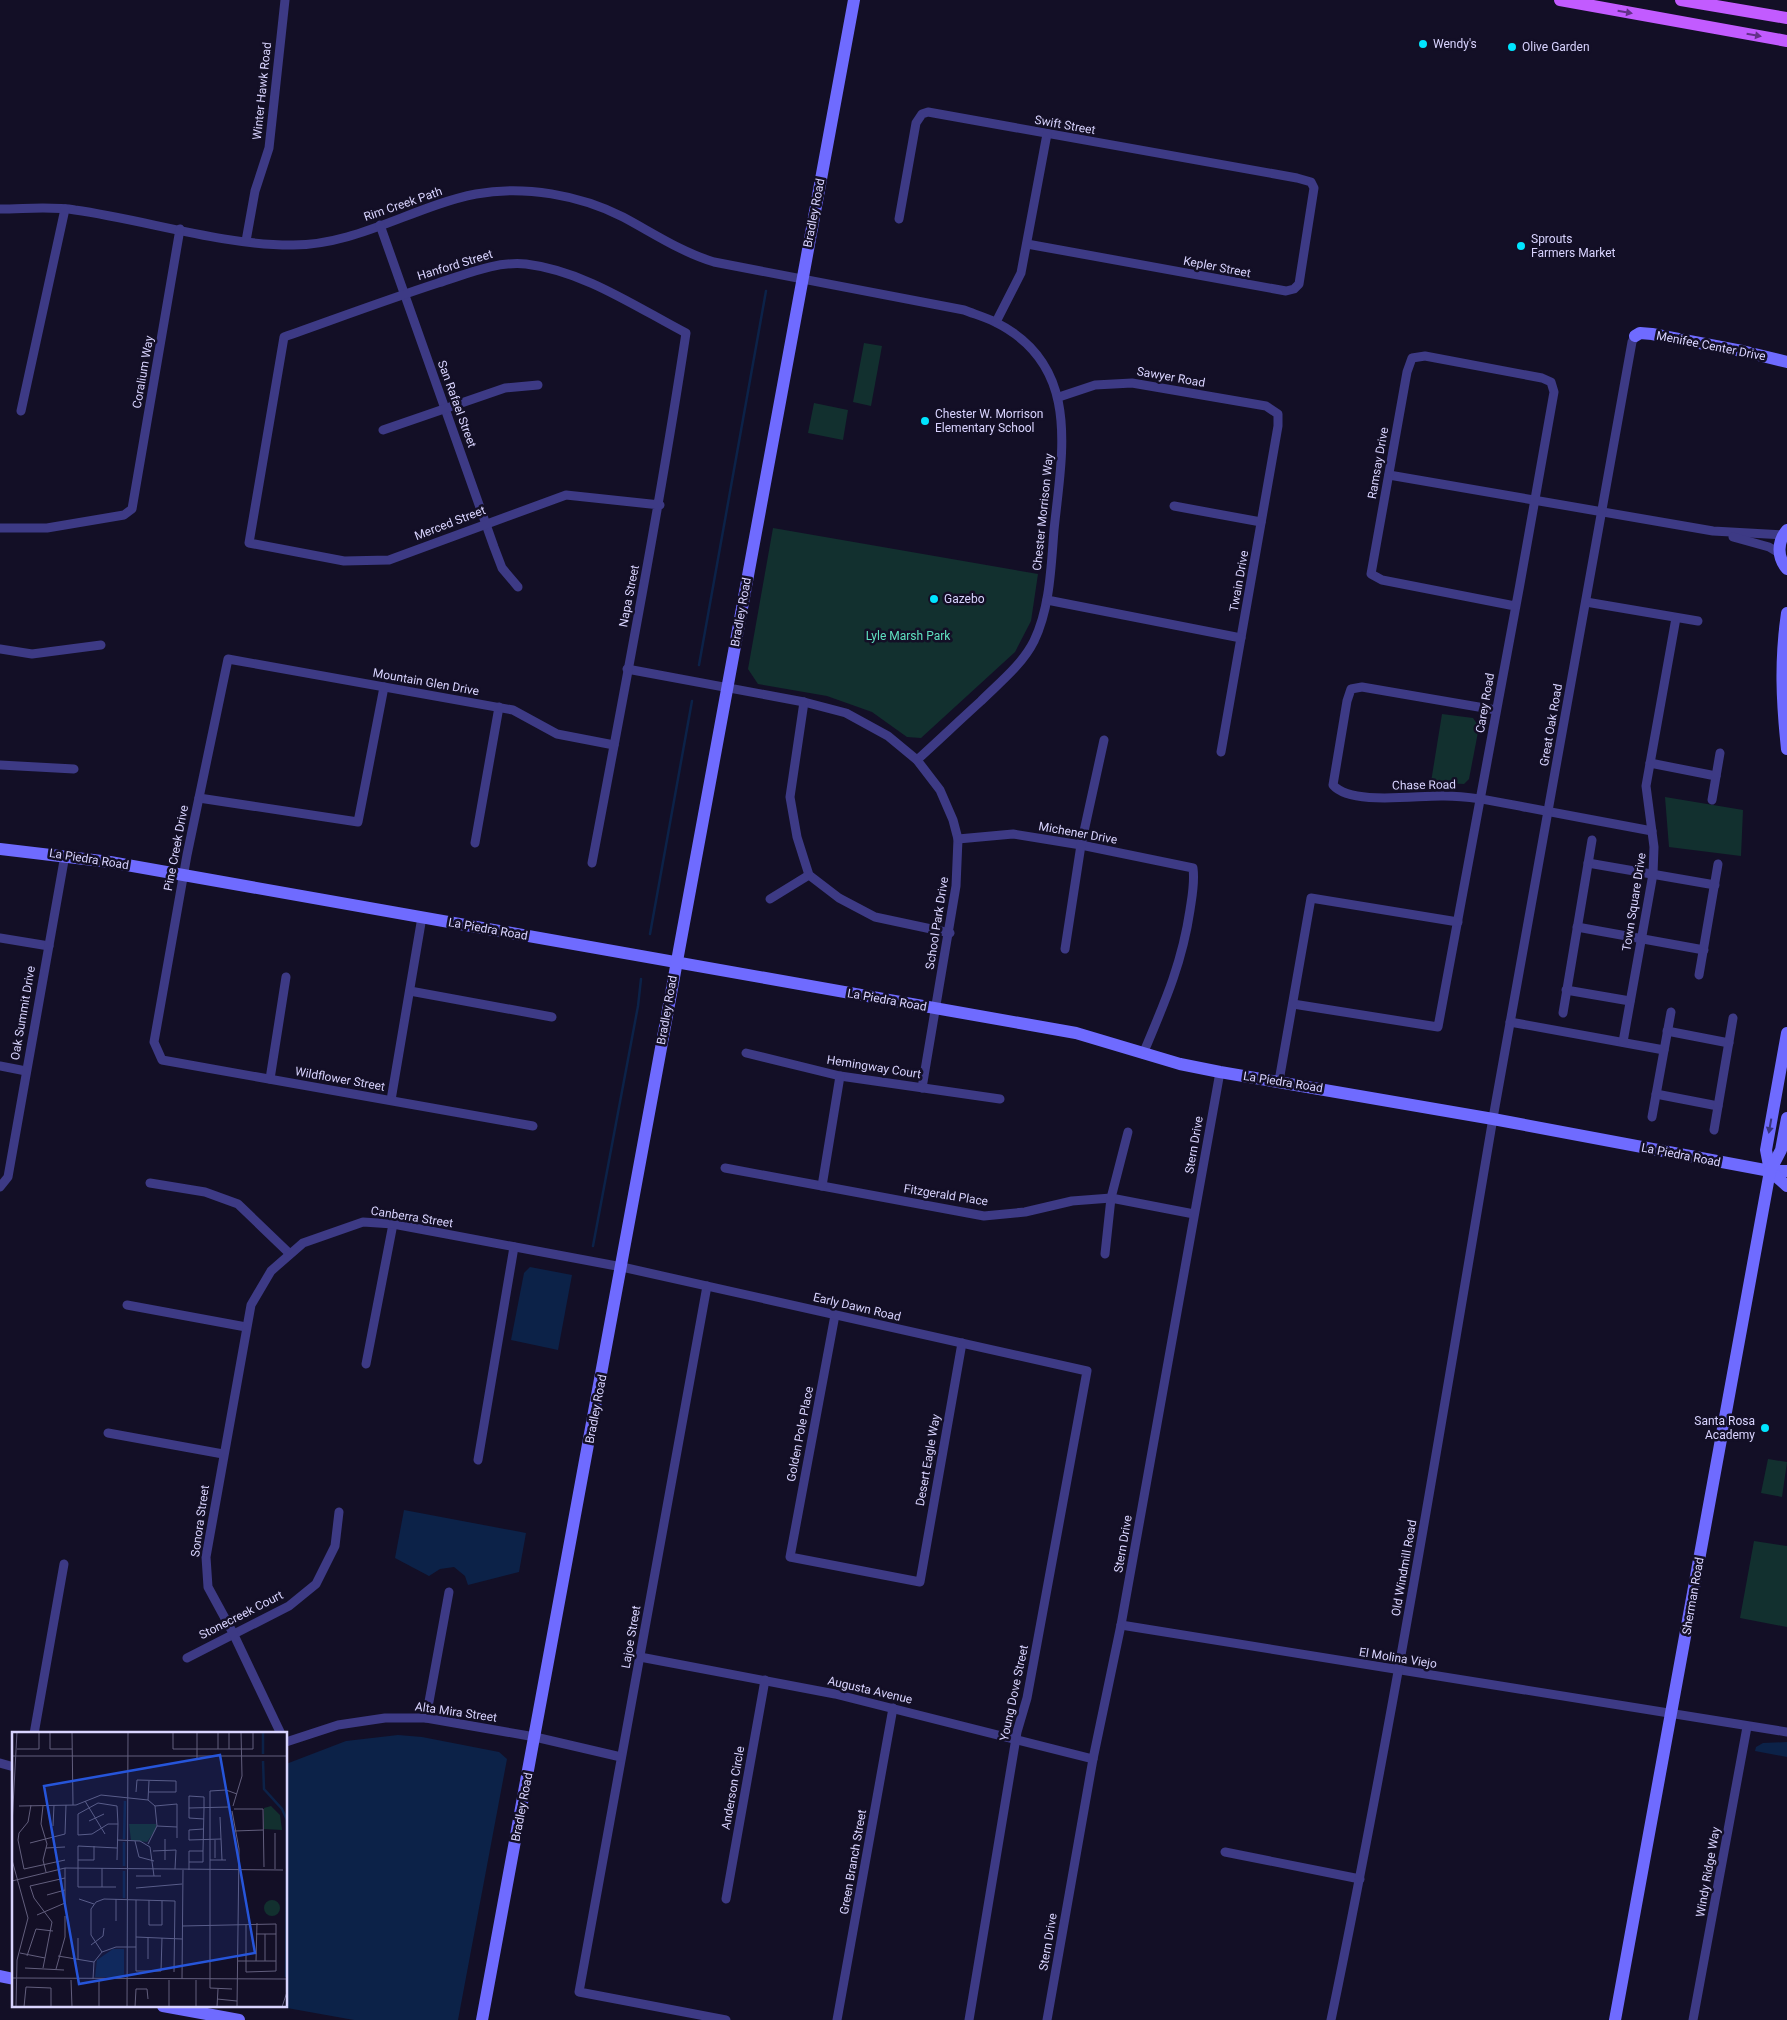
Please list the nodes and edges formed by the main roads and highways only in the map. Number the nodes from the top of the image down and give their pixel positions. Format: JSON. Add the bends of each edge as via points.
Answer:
{"nodes":[{"id":1,"x":1560,"y":0,"type":"edge"},
{"id":2,"x":1681,"y":0,"type":"edge"},
{"id":3,"x":1787,"y":18,"type":"edge"},
{"id":4,"x":1787,"y":41,"type":"edge"}],
"edges":[{"from":1,"to":4,"type":"main road","one_way":true},
{"from":2,"to":3,"type":"main road"}]}
